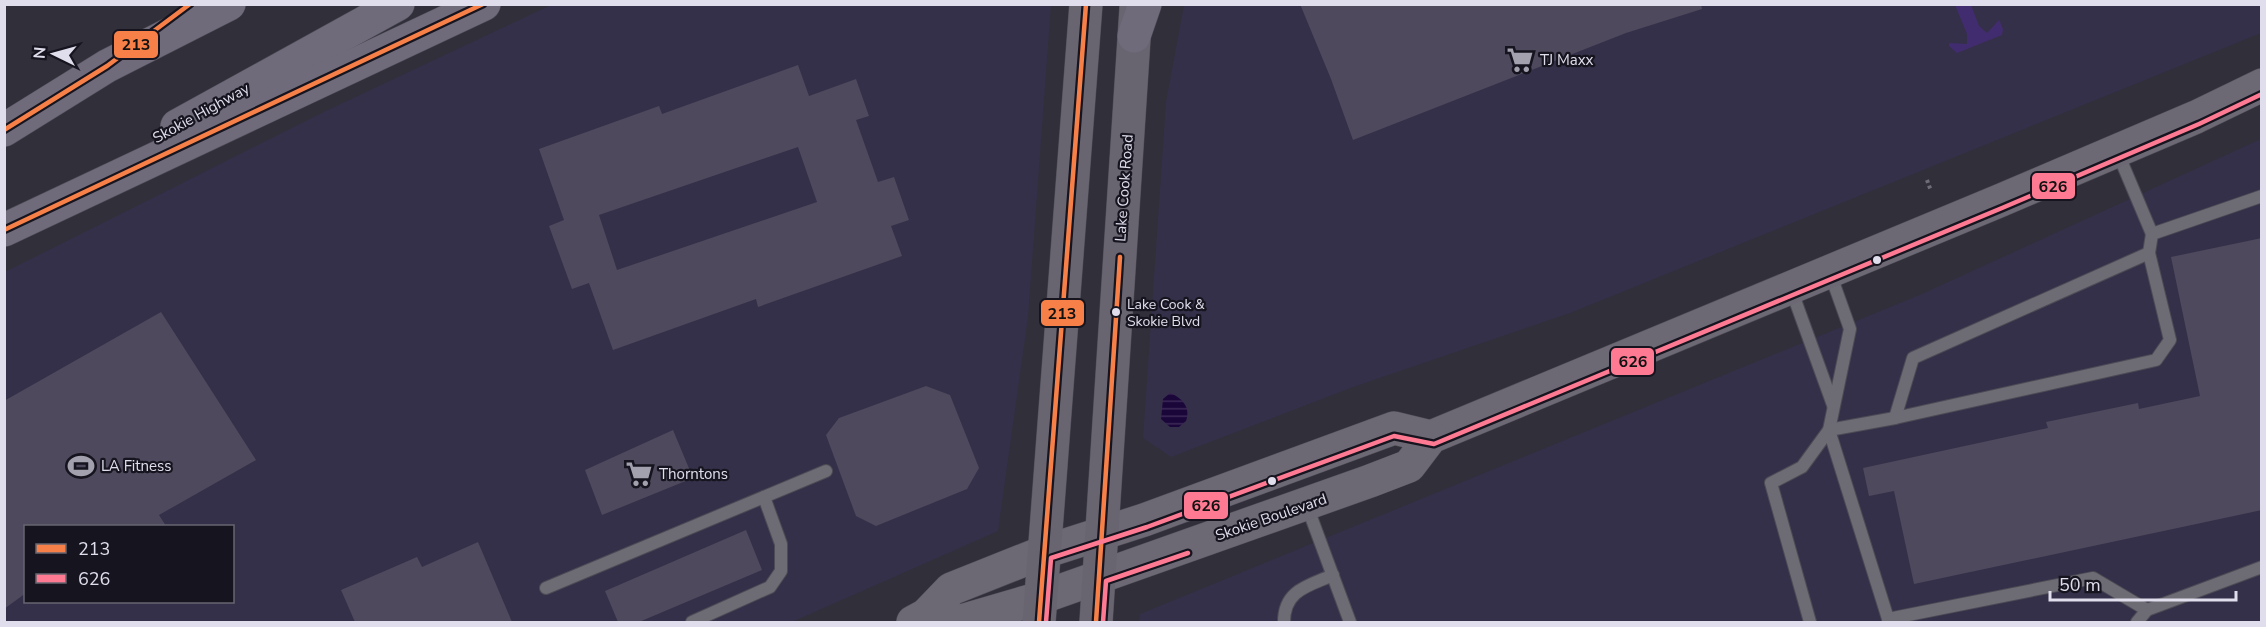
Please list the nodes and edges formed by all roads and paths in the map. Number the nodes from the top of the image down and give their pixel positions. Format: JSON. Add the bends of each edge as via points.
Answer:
{"nodes":[{"id":1,"x":191,"y":4,"type":"edge"},
{"id":2,"x":229,"y":4,"type":"edge"},
{"id":3,"x":398,"y":4,"type":"edge"},
{"id":4,"x":484,"y":4,"type":"edge"},
{"id":5,"x":1086,"y":4,"type":"edge"},
{"id":6,"x":1145,"y":4,"type":"edge"},
{"id":7,"x":1135,"y":20,"type":"edge"},
{"id":8,"x":107,"y":66,"type":"junction"},
{"id":9,"x":2262,"y":85,"type":"edge"},
{"id":10,"x":4,"y":130,"type":"edge"},
{"id":11,"x":2117,"y":150,"type":"junction"},
{"id":12,"x":1927,"y":180,"type":"dead end"},
{"id":13,"x":1931,"y":191,"type":"dead end"},
{"id":14,"x":2262,"y":196,"type":"edge"},
{"id":15,"x":4,"y":221,"type":"edge"},
{"id":16,"x":4,"y":230,"type":"edge"},
{"id":17,"x":2152,"y":234,"type":"junction"},
{"id":18,"x":2149,"y":253,"type":"junction"},
{"id":19,"x":1830,"y":272,"type":"junction"},
{"id":20,"x":1791,"y":288,"type":"junction"},
{"id":21,"x":1833,"y":406,"type":"junction"},
{"id":22,"x":1895,"y":418,"type":"junction"},
{"id":23,"x":1829,"y":430,"type":"junction"},
{"id":24,"x":1431,"y":437,"type":"junction"},
{"id":25,"x":826,"y":471,"type":"dead end"},
{"id":26,"x":764,"y":497,"type":"junction"},
{"id":27,"x":1306,"y":505,"type":"junction"},
{"id":28,"x":1102,"y":534,"type":"junction"},
{"id":29,"x":1044,"y":552,"type":"junction"},
{"id":30,"x":2262,"y":567,"type":"edge"},
{"id":31,"x":1333,"y":575,"type":"junction"},
{"id":32,"x":1099,"y":576,"type":"junction"},
{"id":33,"x":546,"y":588,"type":"dead end"},
{"id":34,"x":1039,"y":610,"type":"edge"},
{"id":35,"x":2147,"y":610,"type":"junction"},
{"id":36,"x":920,"y":619,"type":"edge"},
{"id":37,"x":1888,"y":621,"type":"edge"},
{"id":38,"x":692,"y":622,"type":"edge"},
{"id":39,"x":1096,"y":622,"type":"edge"},
{"id":40,"x":1284,"y":622,"type":"edge"},
{"id":41,"x":1350,"y":622,"type":"edge"},
{"id":42,"x":1810,"y":622,"type":"edge"},
{"id":43,"x":2137,"y":622,"type":"edge"}],
"edges":[{"from":1,"to":8,"type":"highway"},
{"from":2,"to":8,"type":"highway"},
{"from":3,"to":15,"type":"highway","name":"Skokie Highway"},
{"from":4,"to":16,"type":"highway"},
{"from":5,"to":29,"type":"main road"},
{"from":6,"to":7,"type":"highway"},
{"from":7,"to":28,"type":"main road","name":"Lake Cook Road"},
{"from":8,"to":10,"type":"highway"},
{"from":9,"to":11,"type":"main road"},
{"from":11,"to":17,"type":"lane"},
{"from":11,"to":19,"type":"main road"},
{"from":12,"to":13,"type":"path"},
{"from":14,"to":17,"type":"lane"},
{"from":17,"to":18,"type":"lane"},
{"from":18,"to":22,"type":"lane","via":[[1912,358]]},
{"from":18,"to":22,"type":"lane","via":[[2170,340],[2156,360]]},
{"from":19,"to":20,"type":"main road"},
{"from":19,"to":21,"type":"lane","via":[[1850,329]]},
{"from":20,"to":21,"type":"lane"},
{"from":20,"to":24,"type":"main road"},
{"from":21,"to":23,"type":"lane"},
{"from":22,"to":23,"type":"lane"},
{"from":23,"to":37,"type":"lane"},
{"from":23,"to":42,"type":"lane","via":[[1802,467],[1771,483]]},
{"from":24,"to":27,"type":"main road","name":"Skokie Boulevard","via":[[1409,466]]},
{"from":24,"to":28,"type":"main road","via":[[1394,428]]},
{"from":25,"to":26,"type":"lane"},
{"from":26,"to":33,"type":"lane"},
{"from":26,"to":38,"type":"lane","via":[[781,544],[781,570],[770,587]]},
{"from":27,"to":31,"type":"lane"},
{"from":27,"to":32,"type":"main road","name":"Skokie Boulevard"},
{"from":28,"to":29,"type":"main road"},
{"from":28,"to":32,"type":"main road","name":"Lake Cook Road"},
{"from":29,"to":34,"type":"main road"},
{"from":29,"to":36,"type":"main road","via":[[951,589]]},
{"from":30,"to":35,"type":"lane"},
{"from":31,"to":40,"type":"lane","via":[[1301,588],[1292,596],[1284,609]]},
{"from":31,"to":41,"type":"lane"},
{"from":32,"to":34,"type":"main road","name":"Skokie Boulevard"},
{"from":32,"to":39,"type":"main road","name":"Lake Cook Road"},
{"from":34,"to":36,"type":"main road","name":"Skokie Boulevard","via":[[962,621]]},
{"from":35,"to":37,"type":"lane","via":[[2093,578]]},
{"from":35,"to":43,"type":"lane"}]}
